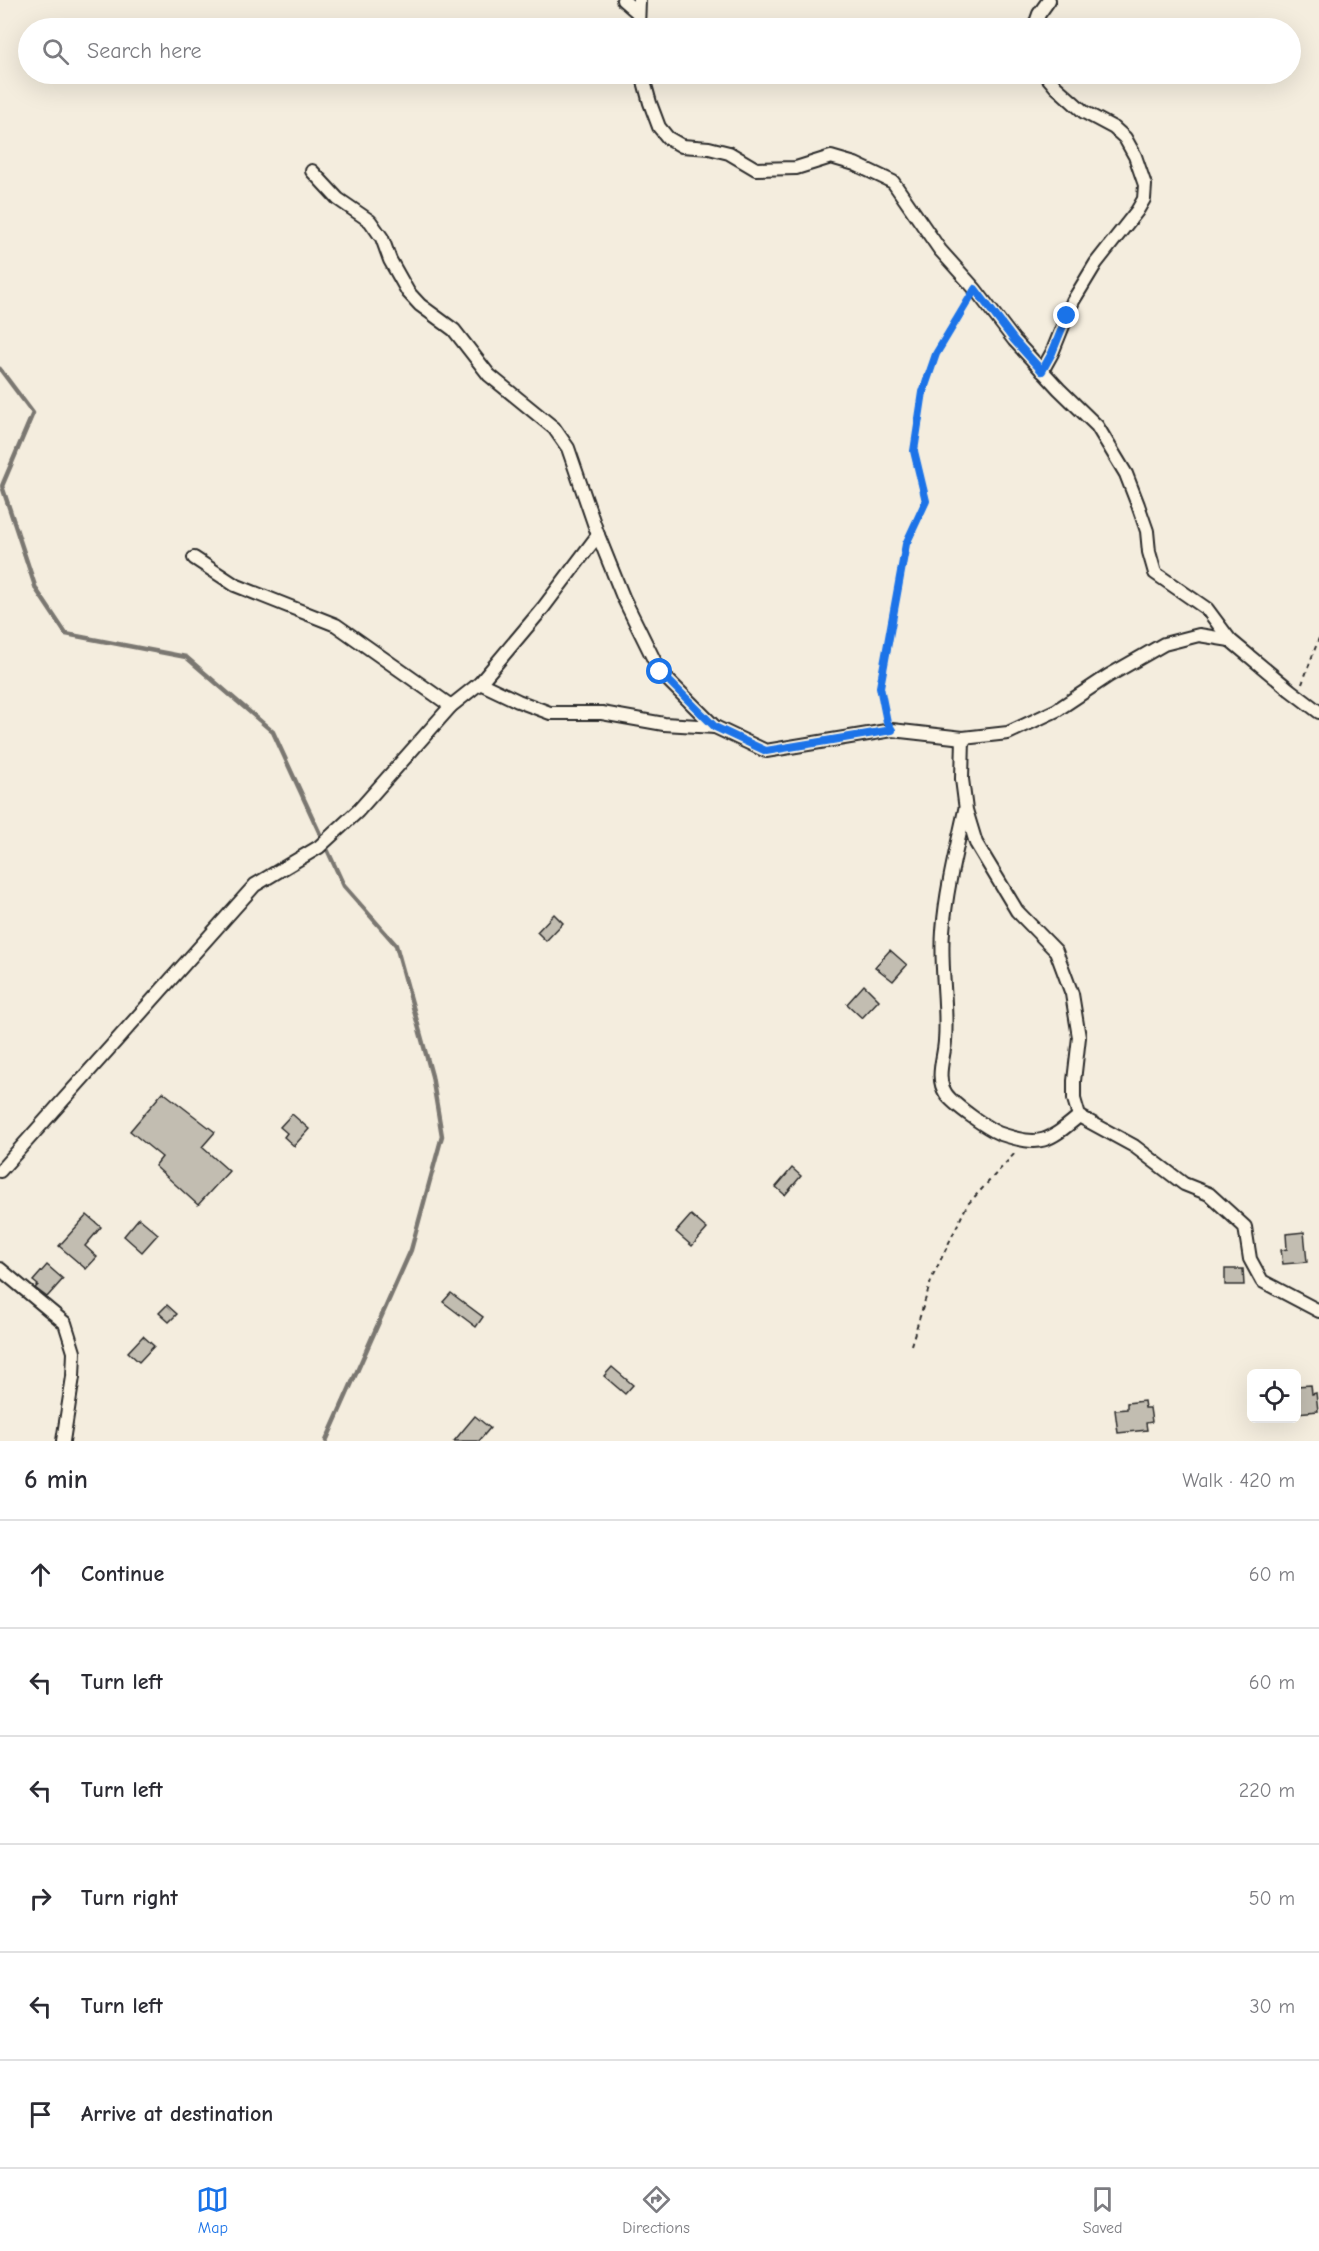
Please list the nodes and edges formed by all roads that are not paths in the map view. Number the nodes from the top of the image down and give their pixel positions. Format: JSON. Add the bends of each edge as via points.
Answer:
{"nodes":[{"id":1,"x":623,"y":0,"type":"edge"},
{"id":2,"x":1049,"y":0,"type":"edge"},
{"id":3,"x":638,"y":6,"type":"edge"},
{"id":4,"x":1038,"y":18,"type":"edge"},
{"id":5,"x":645,"y":84,"type":"edge"},
{"id":6,"x":1053,"y":84,"type":"edge"},
{"id":7,"x":312,"y":171,"type":"dead end"},
{"id":8,"x":1042,"y":371,"type":"junction"},
{"id":9,"x":598,"y":535,"type":"junction"},
{"id":10,"x":194,"y":558,"type":"dead end"},
{"id":11,"x":1230,"y":640,"type":"junction"},
{"id":12,"x":480,"y":683,"type":"junction"},
{"id":13,"x":451,"y":706,"type":"junction"},
{"id":14,"x":1319,"y":712,"type":"edge"},
{"id":15,"x":715,"y":727,"type":"junction"},
{"id":16,"x":963,"y":738,"type":"junction"},
{"id":17,"x":966,"y":810,"type":"junction"},
{"id":18,"x":1079,"y":1116,"type":"junction"},
{"id":19,"x":0,"y":1171,"type":"edge"},
{"id":20,"x":0,"y":1269,"type":"edge"},
{"id":21,"x":1319,"y":1311,"type":"edge"},
{"id":22,"x":63,"y":1441,"type":"edge"}],
"edges":[{"from":1,"to":3,"type":"street"},
{"from":2,"to":4,"type":"street"},
{"from":5,"to":8,"type":"street","via":[[659,127],[682,146],[729,153],[756,169],[796,168],[831,157],[893,182],[940,250]]},
{"from":6,"to":8,"type":"street","via":[[1084,112],[1125,138],[1145,185],[1144,199],[1137,211],[1096,263],[1073,301]]},
{"from":7,"to":9,"type":"street","via":[[338,199],[370,221],[414,299],[454,330],[489,375],[554,428],[568,448]]},
{"from":8,"to":11,"type":"street","via":[[1097,426],[1126,474],[1147,531],[1155,573],[1207,609]]},
{"from":9,"to":12,"type":"street"},
{"from":9,"to":15,"type":"street","via":[[660,672]]},
{"from":10,"to":13,"type":"street","via":[[236,585],[336,625]]},
{"from":11,"to":14,"type":"street"},
{"from":11,"to":16,"type":"street","via":[[1199,634],[1164,644],[1057,710],[1008,733]]},
{"from":12,"to":13,"type":"street"},
{"from":12,"to":15,"type":"street","via":[[550,713],[602,713],[664,724]]},
{"from":13,"to":19,"type":"street","via":[[358,811],[319,847],[255,885]]},
{"from":15,"to":16,"type":"street","via":[[766,751],[892,730]]},
{"from":16,"to":17,"type":"street"},
{"from":17,"to":18,"type":"street","via":[[976,843],[1017,911],[1056,951],[1072,994],[1079,1038],[1074,1098]]},
{"from":17,"to":18,"type":"street","via":[[950,879],[943,933],[945,1042],[940,1072],[946,1094],[995,1132],[1024,1142],[1056,1135]]},
{"from":18,"to":21,"type":"street","via":[[1134,1146],[1184,1184],[1209,1194],[1245,1227],[1250,1258],[1262,1281]]},
{"from":20,"to":22,"type":"street","via":[[65,1323],[74,1352]]}]}
